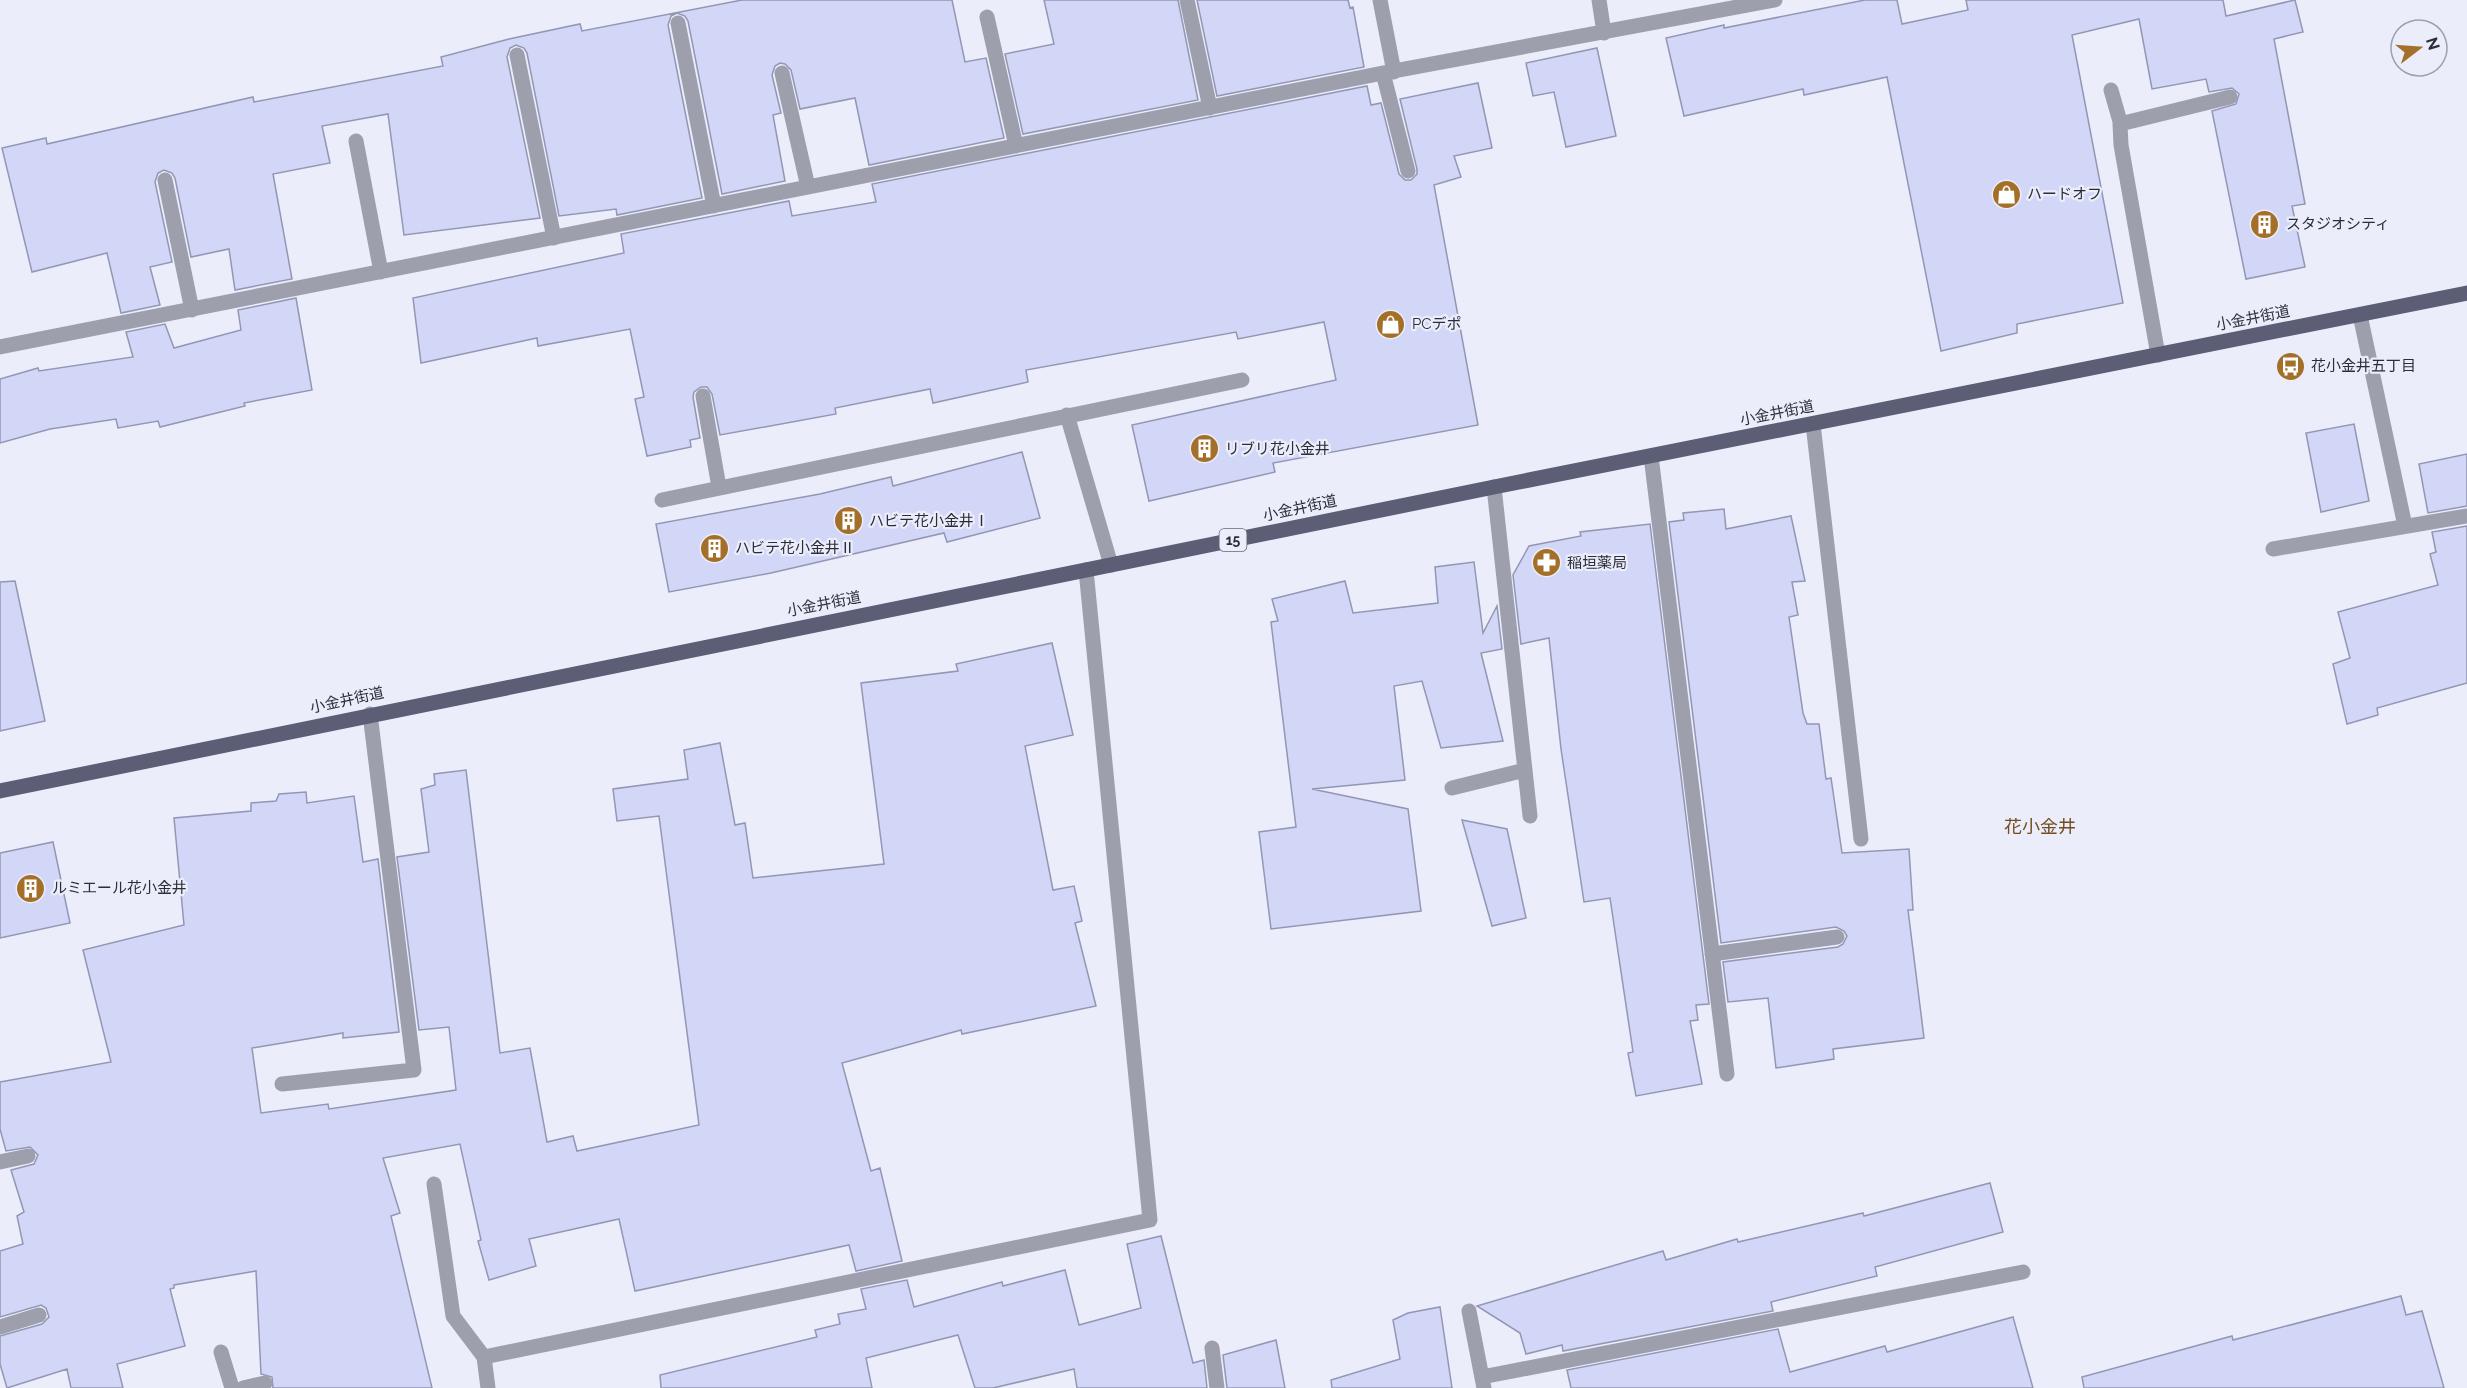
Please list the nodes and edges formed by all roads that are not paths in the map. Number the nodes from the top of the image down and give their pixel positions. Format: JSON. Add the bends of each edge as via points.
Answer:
{"nodes":[{"id":1,"x":1187,"y":0,"type":"edge"},
{"id":2,"x":1380,"y":0,"type":"edge"},
{"id":3,"x":1599,"y":0,"type":"edge"},
{"id":4,"x":1775,"y":0,"type":"edge"},
{"id":5,"x":987,"y":18,"type":"dead end"},
{"id":6,"x":678,"y":23,"type":"dead end"},
{"id":7,"x":1604,"y":33,"type":"junction"},
{"id":8,"x":517,"y":55,"type":"dead end"},
{"id":9,"x":1389,"y":73,"type":"junction"},
{"id":10,"x":782,"y":74,"type":"dead end"},
{"id":11,"x":2111,"y":90,"type":"dead end"},
{"id":12,"x":2230,"y":97,"type":"dead end"},
{"id":13,"x":1210,"y":108,"type":"junction"},
{"id":14,"x":2121,"y":125,"type":"junction"},
{"id":15,"x":356,"y":141,"type":"dead end"},
{"id":16,"x":1016,"y":146,"type":"junction"},
{"id":17,"x":1408,"y":171,"type":"dead end"},
{"id":18,"x":165,"y":180,"type":"dead end"},
{"id":19,"x":808,"y":188,"type":"junction"},
{"id":20,"x":714,"y":206,"type":"junction"},
{"id":21,"x":554,"y":238,"type":"junction"},
{"id":22,"x":381,"y":272,"type":"junction"},
{"id":23,"x":2467,"y":293,"type":"edge"},
{"id":24,"x":192,"y":310,"type":"junction"},
{"id":25,"x":2360,"y":315,"type":"junction"},
{"id":26,"x":0,"y":347,"type":"edge"},
{"id":27,"x":2158,"y":355,"type":"junction"},
{"id":28,"x":1242,"y":380,"type":"dead end"},
{"id":29,"x":703,"y":396,"type":"dead end"},
{"id":30,"x":1067,"y":415,"type":"junction"},
{"id":31,"x":1813,"y":424,"type":"junction"},
{"id":32,"x":1651,"y":456,"type":"junction"},
{"id":33,"x":719,"y":487,"type":"junction"},
{"id":34,"x":1494,"y":487,"type":"junction"},
{"id":35,"x":662,"y":500,"type":"dead end"},
{"id":36,"x":2467,"y":516,"type":"edge"},
{"id":37,"x":2405,"y":526,"type":"junction"},
{"id":38,"x":2273,"y":549,"type":"dead end"},
{"id":39,"x":1111,"y":565,"type":"junction"},
{"id":40,"x":1086,"y":570,"type":"junction"},
{"id":41,"x":370,"y":714,"type":"junction"},
{"id":42,"x":1525,"y":770,"type":"junction"},
{"id":43,"x":1452,"y":788,"type":"dead end"},
{"id":44,"x":0,"y":791,"type":"edge"},
{"id":45,"x":1530,"y":816,"type":"dead end"},
{"id":46,"x":1861,"y":839,"type":"dead end"},
{"id":47,"x":1837,"y":937,"type":"dead end"},
{"id":48,"x":1712,"y":954,"type":"junction"},
{"id":49,"x":1727,"y":1074,"type":"dead end"},
{"id":50,"x":282,"y":1084,"type":"dead end"},
{"id":51,"x":28,"y":1156,"type":"dead end"},
{"id":52,"x":0,"y":1162,"type":"edge"},
{"id":53,"x":434,"y":1184,"type":"dead end"},
{"id":54,"x":2023,"y":1272,"type":"dead end"},
{"id":55,"x":1469,"y":1311,"type":"dead end"},
{"id":56,"x":39,"y":1315,"type":"dead end"},
{"id":57,"x":0,"y":1327,"type":"edge"},
{"id":58,"x":1212,"y":1348,"type":"dead end"},
{"id":59,"x":221,"y":1352,"type":"dead end"},
{"id":60,"x":484,"y":1357,"type":"junction"},
{"id":61,"x":265,"y":1383,"type":"dead end"},
{"id":62,"x":1483,"y":1383,"type":"edge"},
{"id":63,"x":232,"y":1388,"type":"edge"},
{"id":64,"x":243,"y":1388,"type":"edge"},
{"id":65,"x":488,"y":1388,"type":"edge"},
{"id":66,"x":1217,"y":1388,"type":"edge"}],
"edges":[{"from":1,"to":13,"type":"street"},
{"from":2,"to":9,"type":"street"},
{"from":3,"to":7,"type":"street"},
{"from":4,"to":7,"type":"street"},
{"from":5,"to":16,"type":"street"},
{"from":6,"to":20,"type":"street"},
{"from":7,"to":9,"type":"street"},
{"from":8,"to":21,"type":"street"},
{"from":9,"to":13,"type":"street"},
{"from":9,"to":17,"type":"street"},
{"from":10,"to":19,"type":"street"},
{"from":11,"to":14,"type":"street"},
{"from":12,"to":14,"type":"street"},
{"from":13,"to":16,"type":"street"},
{"from":14,"to":27,"type":"street","via":[[2121,145]]},
{"from":15,"to":22,"type":"street"},
{"from":16,"to":19,"type":"street"},
{"from":18,"to":24,"type":"street"},
{"from":19,"to":20,"type":"street"},
{"from":20,"to":21,"type":"street"},
{"from":21,"to":22,"type":"street"},
{"from":22,"to":24,"type":"street"},
{"from":23,"to":25,"type":"main road","name":"小金井街道","number":"15"},
{"from":24,"to":26,"type":"street"},
{"from":25,"to":27,"type":"main road","name":"小金井街道","number":"15"},
{"from":25,"to":37,"type":"street"},
{"from":27,"to":31,"type":"main road","name":"小金井街道","number":"15"},
{"from":28,"to":30,"type":"street"},
{"from":29,"to":33,"type":"street"},
{"from":30,"to":33,"type":"street"},
{"from":30,"to":39,"type":"street"},
{"from":31,"to":32,"type":"main road","name":"小金井街道","number":"15"},
{"from":31,"to":46,"type":"street"},
{"from":32,"to":34,"type":"main road","name":"小金井街道","number":"15"},
{"from":32,"to":48,"type":"street"},
{"from":33,"to":35,"type":"street"},
{"from":34,"to":39,"type":"main road","name":"小金井街道","number":"15"},
{"from":34,"to":42,"type":"street"},
{"from":36,"to":37,"type":"street"},
{"from":37,"to":38,"type":"street"},
{"from":39,"to":40,"type":"main road","name":"小金井街道","number":"15"},
{"from":40,"to":41,"type":"main road","name":"小金井街道","number":"15"},
{"from":40,"to":60,"type":"street","via":[[1150,1220]]},
{"from":41,"to":44,"type":"main road","name":"小金井街道","number":"15"},
{"from":41,"to":50,"type":"street","via":[[414,1070]]},
{"from":42,"to":43,"type":"street"},
{"from":42,"to":45,"type":"street"},
{"from":47,"to":48,"type":"street"},
{"from":48,"to":49,"type":"street"},
{"from":51,"to":52,"type":"street"},
{"from":53,"to":60,"type":"street","via":[[453,1316]]},
{"from":54,"to":62,"type":"street"},
{"from":55,"to":62,"type":"street"},
{"from":56,"to":57,"type":"street"},
{"from":58,"to":66,"type":"street"},
{"from":59,"to":63,"type":"street"},
{"from":60,"to":65,"type":"street"},
{"from":61,"to":64,"type":"street"}]}
